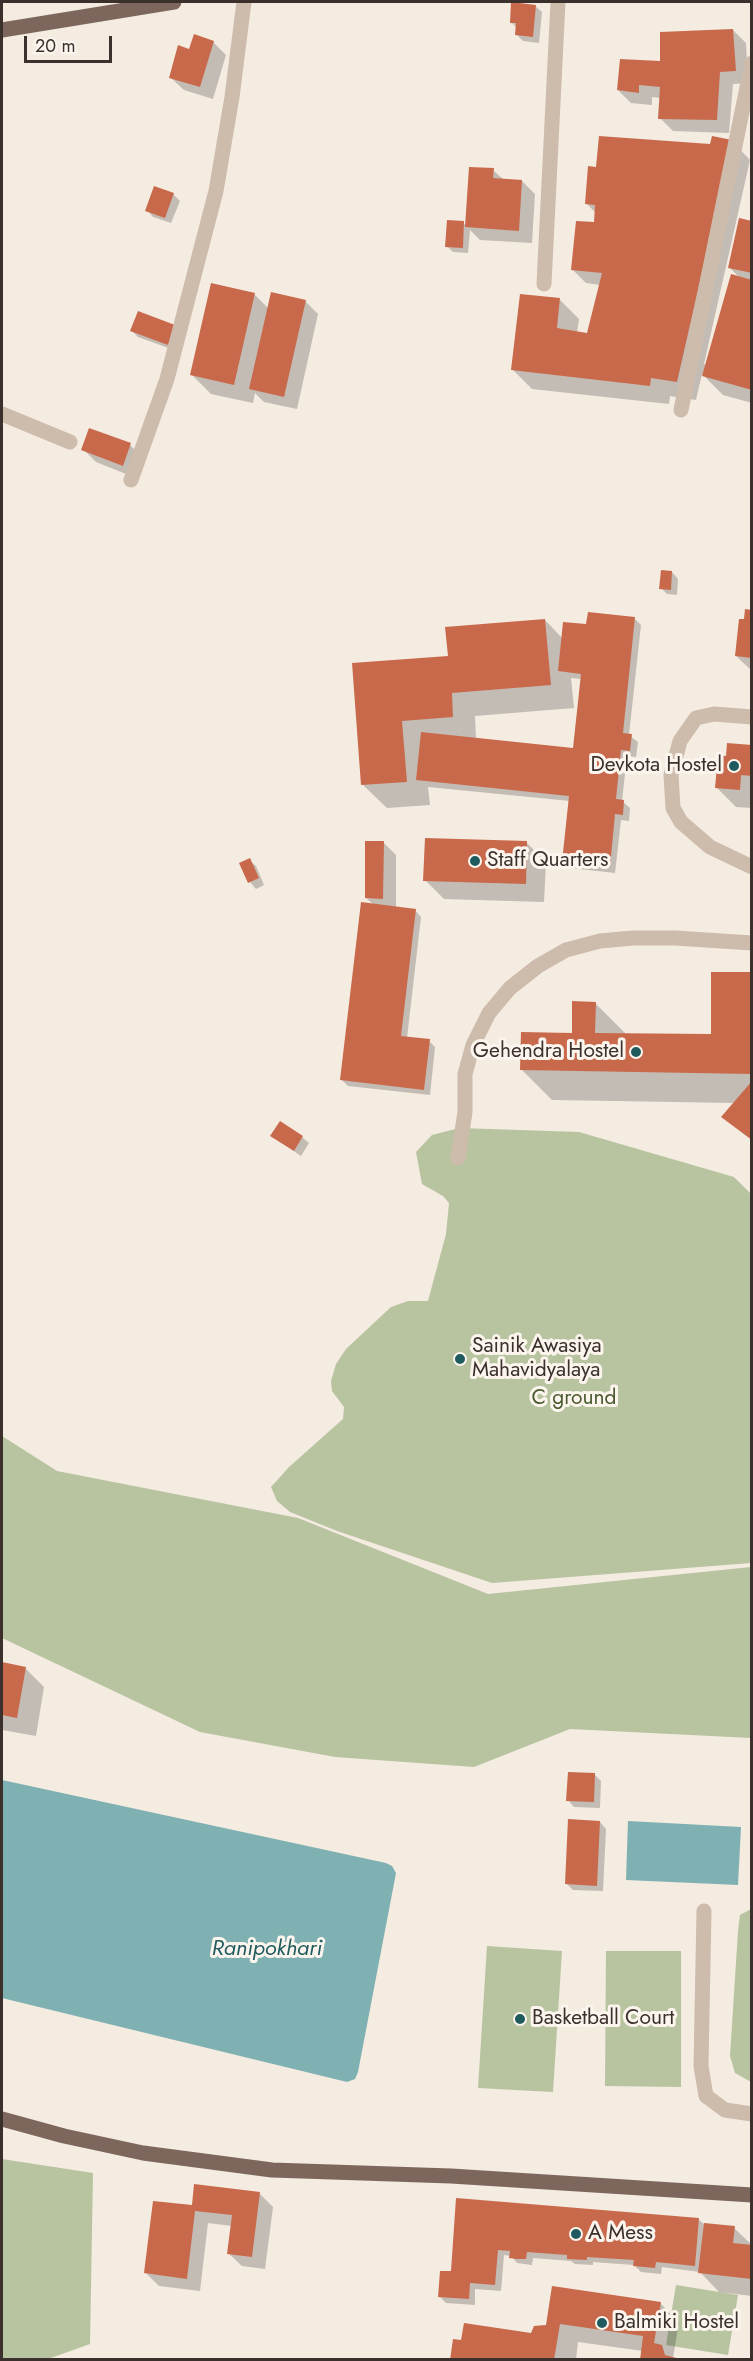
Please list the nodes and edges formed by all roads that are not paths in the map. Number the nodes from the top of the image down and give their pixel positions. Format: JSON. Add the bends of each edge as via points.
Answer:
{"nodes":[{"id":1,"x":174,"y":2,"type":"edge"},
{"id":2,"x":244,"y":2,"type":"edge"},
{"id":3,"x":558,"y":2,"type":"edge"},
{"id":4,"x":2,"y":30,"type":"edge"},
{"id":5,"x":752,"y":63,"type":"edge"},
{"id":6,"x":544,"y":284,"type":"dead end"},
{"id":7,"x":681,"y":410,"type":"dead end"},
{"id":8,"x":2,"y":414,"type":"edge"},
{"id":9,"x":70,"y":442,"type":"dead end"},
{"id":10,"x":131,"y":480,"type":"dead end"},
{"id":11,"x":752,"y":717,"type":"edge"},
{"id":12,"x":752,"y":867,"type":"edge"},
{"id":13,"x":752,"y":943,"type":"edge"},
{"id":14,"x":458,"y":1158,"type":"dead end"},
{"id":15,"x":704,"y":1911,"type":"dead end"},
{"id":16,"x":752,"y":2114,"type":"edge"},
{"id":17,"x":2,"y":2119,"type":"edge"},
{"id":18,"x":752,"y":2195,"type":"edge"}],
"edges":[{"from":1,"to":4,"type":"main road"},
{"from":2,"to":10,"type":"street","via":[[216,191],[167,379]]},
{"from":3,"to":6,"type":"street"},
{"from":5,"to":7,"type":"street"},
{"from":8,"to":9,"type":"street"},
{"from":11,"to":12,"type":"street","via":[[714,714],[696,718],[680,741],[671,775],[673,808],[681,822],[710,847]]},
{"from":13,"to":14,"type":"street","via":[[664,938],[600,941],[566,950],[538,966],[510,988],[489,1012],[473,1045],[465,1074],[465,1112]]},
{"from":15,"to":16,"type":"street","via":[[701,2066],[706,2096],[725,2110]]},
{"from":17,"to":18,"type":"main road","via":[[143,2153],[272,2170],[451,2176]]}]}
